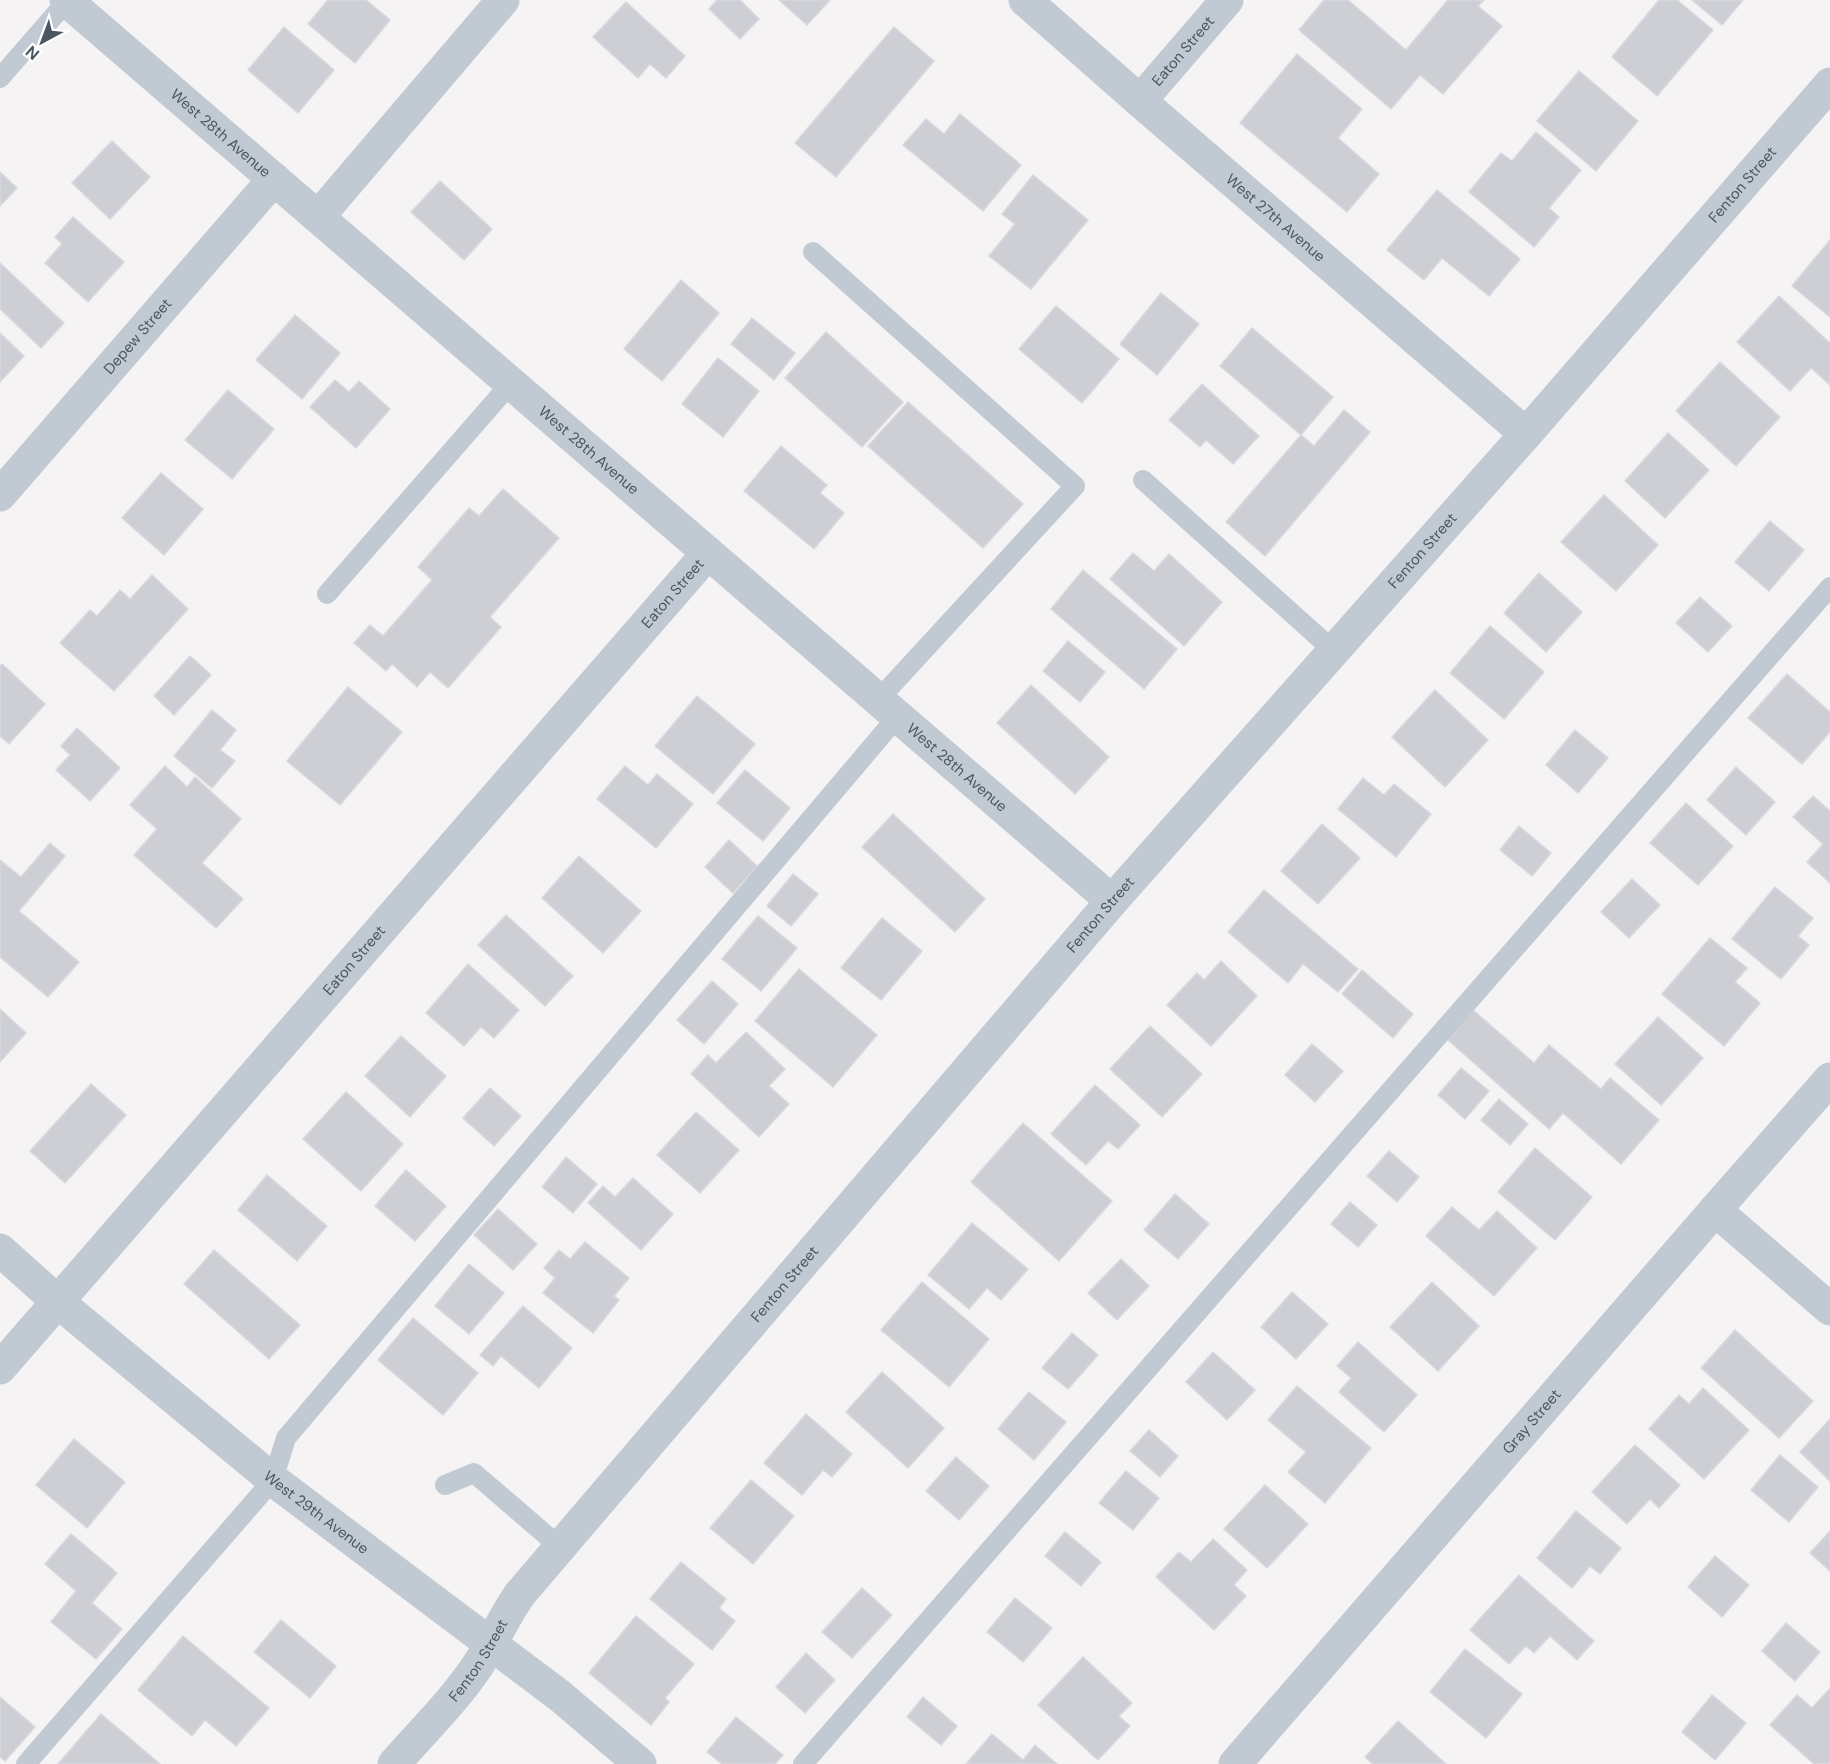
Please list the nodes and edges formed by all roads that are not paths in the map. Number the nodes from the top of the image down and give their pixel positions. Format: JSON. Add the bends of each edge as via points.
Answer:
{"nodes":[{"id":1,"x":1025,"y":0,"type":"edge"},
{"id":2,"x":1227,"y":0,"type":"edge"},
{"id":3,"x":67,"y":1,"type":"edge"},
{"id":4,"x":490,"y":4,"type":"edge"},
{"id":5,"x":0,"y":78,"type":"edge"},
{"id":6,"x":1830,"y":84,"type":"edge"},
{"id":7,"x":1140,"y":101,"type":"junction"},
{"id":8,"x":274,"y":179,"type":"junction"},
{"id":9,"x":318,"y":218,"type":"junction"},
{"id":10,"x":813,"y":252,"type":"dead end"},
{"id":11,"x":511,"y":383,"type":"junction"},
{"id":12,"x":1526,"y":434,"type":"junction"},
{"id":13,"x":1143,"y":480,"type":"dead end"},
{"id":14,"x":0,"y":495,"type":"edge"},
{"id":15,"x":708,"y":553,"type":"junction"},
{"id":16,"x":1830,"y":587,"type":"edge"},
{"id":17,"x":327,"y":594,"type":"dead end"},
{"id":18,"x":1334,"y":651,"type":"junction"},
{"id":19,"x":888,"y":708,"type":"junction"},
{"id":20,"x":1112,"y":901,"type":"junction"},
{"id":21,"x":1830,"y":1079,"type":"edge"},
{"id":22,"x":1715,"y":1210,"type":"junction"},
{"id":23,"x":0,"y":1251,"type":"edge"},
{"id":24,"x":58,"y":1302,"type":"junction"},
{"id":25,"x":1830,"y":1310,"type":"edge"},
{"id":26,"x":0,"y":1368,"type":"edge"},
{"id":27,"x":273,"y":1480,"type":"junction"},
{"id":28,"x":445,"y":1485,"type":"dead end"},
{"id":29,"x":560,"y":1547,"type":"junction"},
{"id":30,"x":490,"y":1643,"type":"junction"},
{"id":31,"x":26,"y":1764,"type":"edge"},
{"id":32,"x":394,"y":1764,"type":"edge"},
{"id":33,"x":640,"y":1764,"type":"edge"},
{"id":34,"x":803,"y":1764,"type":"edge"},
{"id":35,"x":1235,"y":1764,"type":"edge"}],
"edges":[{"from":1,"to":7,"type":"street","name":"West 27th Avenue"},
{"from":2,"to":7,"type":"street","name":"Eaton Street"},
{"from":3,"to":5,"type":"lane"},
{"from":3,"to":8,"type":"street","name":"West 28th Avenue"},
{"from":4,"to":9,"type":"street"},
{"from":6,"to":12,"type":"street","name":"Fenton Street"},
{"from":7,"to":12,"type":"street","name":"West 27th Avenue"},
{"from":8,"to":9,"type":"street","name":"West 28th Avenue"},
{"from":8,"to":14,"type":"street","name":"Depew Street"},
{"from":9,"to":11,"type":"street","name":"West 28th Avenue"},
{"from":10,"to":19,"type":"lane","via":[[1075,486]]},
{"from":11,"to":15,"type":"street","name":"West 28th Avenue"},
{"from":11,"to":17,"type":"lane"},
{"from":12,"to":18,"type":"street","name":"Fenton Street"},
{"from":13,"to":18,"type":"lane"},
{"from":15,"to":19,"type":"street","name":"West 28th Avenue"},
{"from":15,"to":24,"type":"street","name":"Eaton Street"},
{"from":16,"to":34,"type":"lane"},
{"from":18,"to":20,"type":"street","name":"Fenton Street"},
{"from":19,"to":20,"type":"street","name":"West 28th Avenue"},
{"from":19,"to":27,"type":"lane","via":[[286,1438]]},
{"from":20,"to":29,"type":"street","name":"Fenton Street"},
{"from":21,"to":22,"type":"street","name":"Gray Street"},
{"from":22,"to":25,"type":"street"},
{"from":22,"to":35,"type":"street","name":"Gray Street"},
{"from":23,"to":24,"type":"street","name":"West 29th Avenue"},
{"from":24,"to":26,"type":"street","name":"Eaton Street"},
{"from":24,"to":27,"type":"street","name":"West 29th Avenue"},
{"from":27,"to":30,"type":"street","name":"West 29th Avenue"},
{"from":27,"to":31,"type":"lane"},
{"from":28,"to":29,"type":"lane","via":[[474,1473]]},
{"from":29,"to":30,"type":"street","name":"Fenton Street","via":[[520,1594]]},
{"from":30,"to":32,"type":"street","name":"Fenton Street","via":[[464,1684]]},
{"from":30,"to":33,"type":"street","name":"West 29th Avenue"}]}
